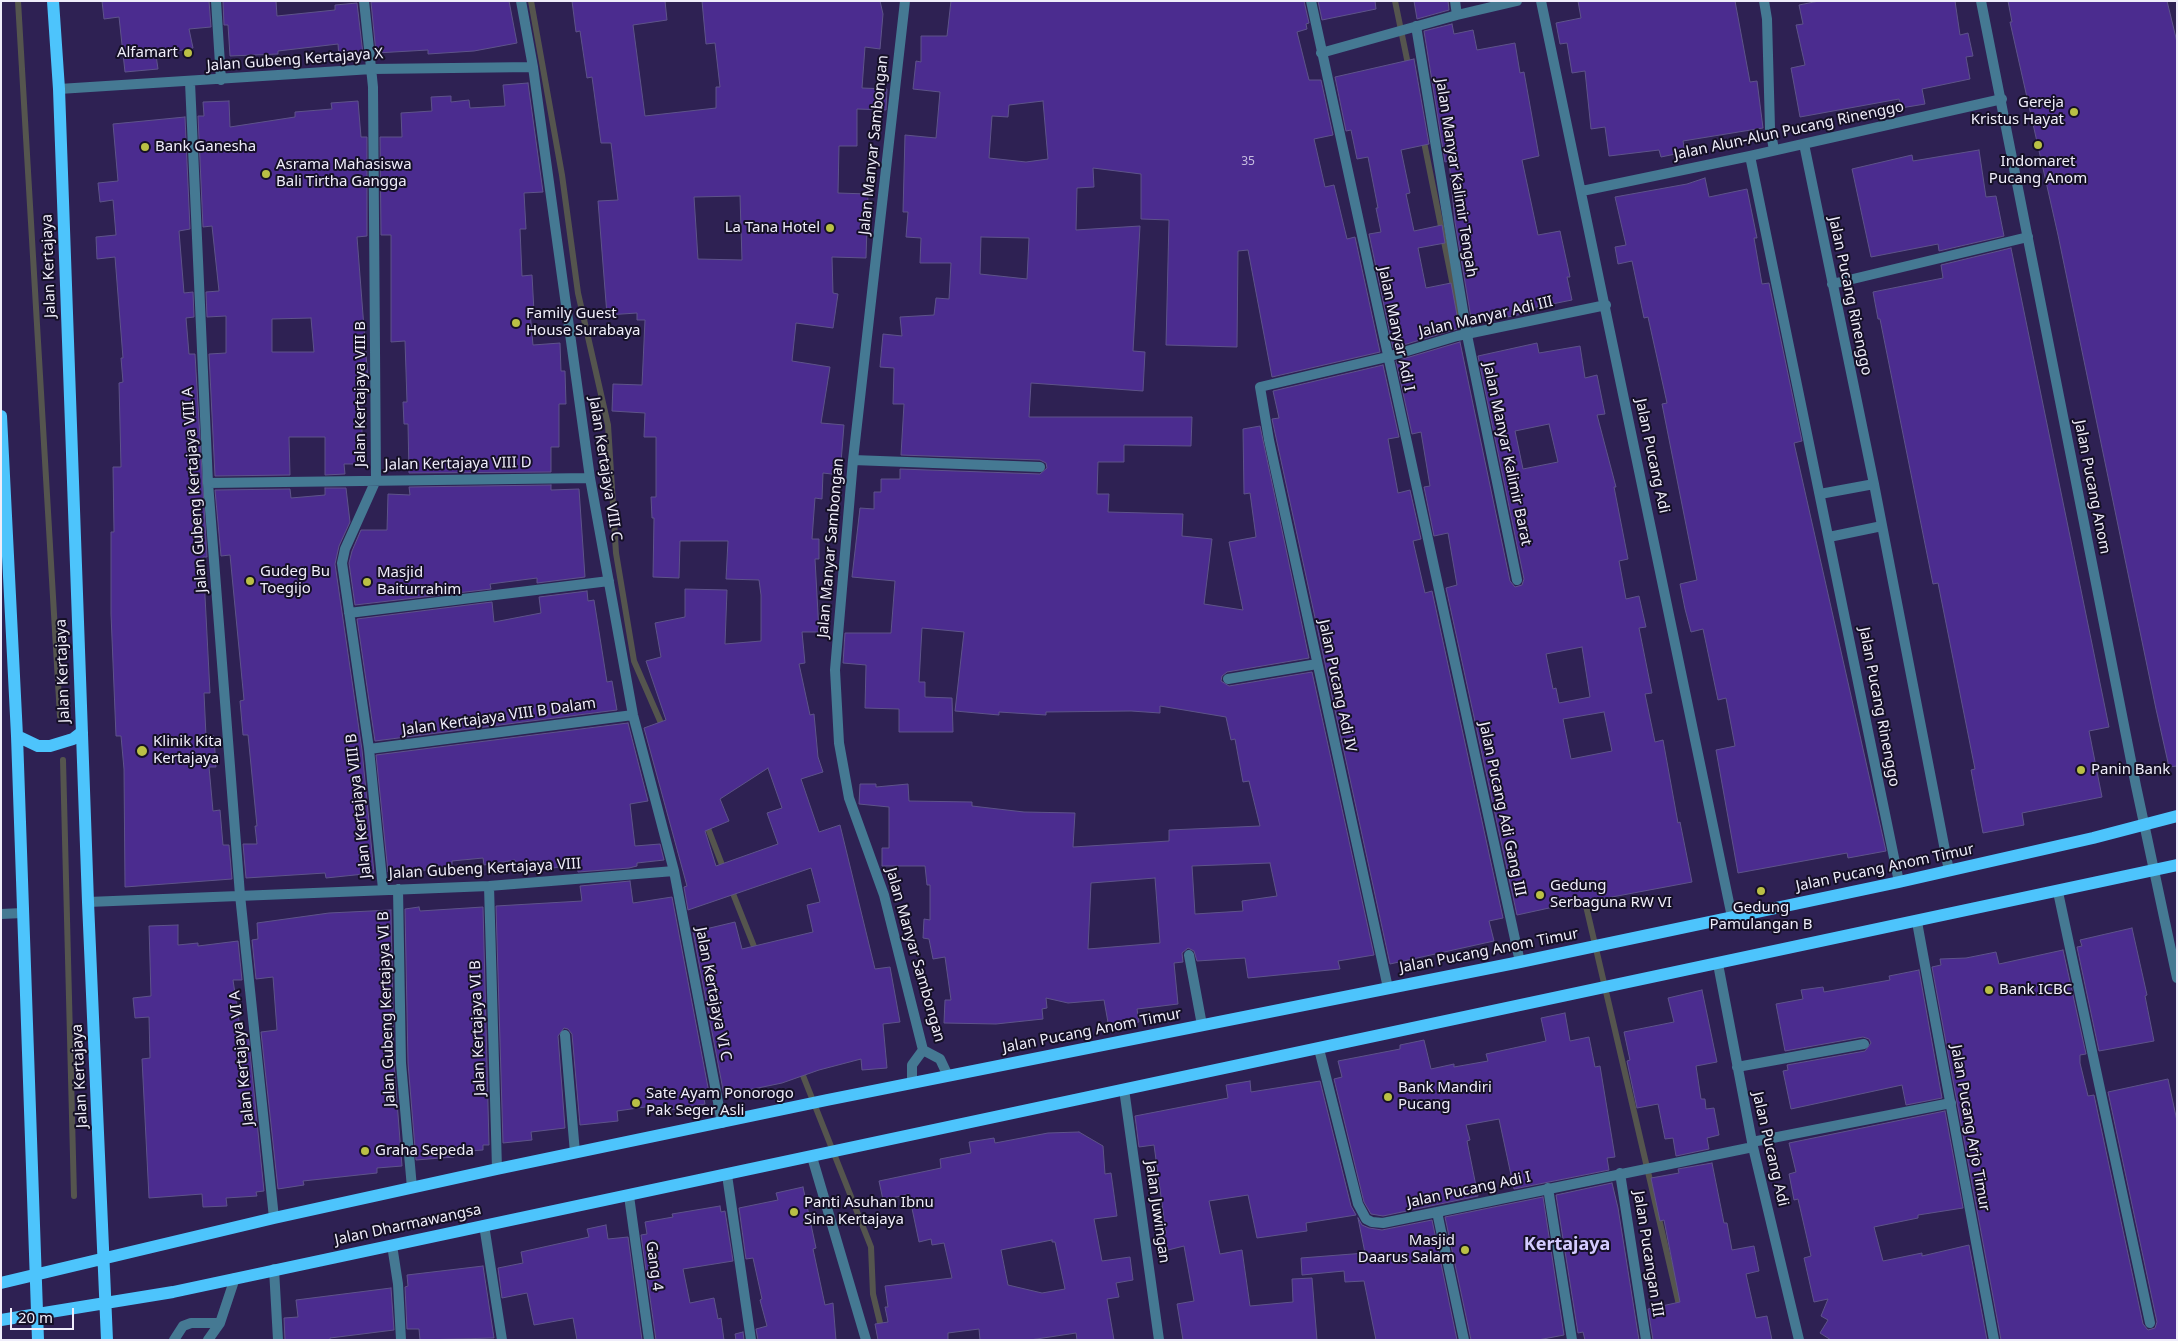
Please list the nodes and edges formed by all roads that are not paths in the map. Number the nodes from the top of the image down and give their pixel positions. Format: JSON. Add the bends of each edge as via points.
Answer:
{"nodes":[{"id":1,"x":53,"y":1,"type":"edge"},
{"id":2,"x":216,"y":1,"type":"edge"},
{"id":3,"x":364,"y":1,"type":"edge"},
{"id":4,"x":521,"y":1,"type":"edge"},
{"id":5,"x":905,"y":1,"type":"edge"},
{"id":6,"x":1311,"y":1,"type":"edge"},
{"id":7,"x":1455,"y":1,"type":"edge"},
{"id":8,"x":1517,"y":1,"type":"edge"},
{"id":9,"x":1542,"y":1,"type":"edge"},
{"id":10,"x":1764,"y":1,"type":"edge"},
{"id":11,"x":1981,"y":1,"type":"edge"},
{"id":12,"x":1457,"y":15,"type":"junction"},
{"id":13,"x":1414,"y":27,"type":"junction"},
{"id":14,"x":1321,"y":53,"type":"junction"},
{"id":15,"x":533,"y":67,"type":"junction"},
{"id":16,"x":372,"y":69,"type":"junction"},
{"id":17,"x":221,"y":80,"type":"junction"},
{"id":18,"x":190,"y":82,"type":"junction"},
{"id":19,"x":59,"y":89,"type":"junction"},
{"id":20,"x":2002,"y":99,"type":"junction"},
{"id":21,"x":1804,"y":144,"type":"junction"},
{"id":22,"x":1774,"y":150,"type":"junction"},
{"id":23,"x":1750,"y":156,"type":"junction"},
{"id":24,"x":1582,"y":190,"type":"junction"},
{"id":25,"x":2028,"y":236,"type":"junction"},
{"id":26,"x":1832,"y":284,"type":"junction"},
{"id":27,"x":1606,"y":305,"type":"junction"},
{"id":28,"x":1462,"y":335,"type":"junction"},
{"id":29,"x":1387,"y":357,"type":"junction"},
{"id":30,"x":1259,"y":389,"type":"joint"},
{"id":31,"x":1,"y":416,"type":"edge"},
{"id":32,"x":853,"y":460,"type":"junction"},
{"id":33,"x":1040,"y":467,"type":"dead end"},
{"id":34,"x":590,"y":478,"type":"junction"},
{"id":35,"x":376,"y":480,"type":"junction"},
{"id":36,"x":208,"y":483,"type":"junction"},
{"id":37,"x":1874,"y":484,"type":"junction"},
{"id":38,"x":1820,"y":494,"type":"junction"},
{"id":39,"x":1882,"y":526,"type":"junction"},
{"id":40,"x":1829,"y":537,"type":"junction"},
{"id":41,"x":1517,"y":580,"type":"dead end"},
{"id":42,"x":609,"y":581,"type":"junction"},
{"id":43,"x":349,"y":613,"type":"junction"},
{"id":44,"x":1454,"y":663,"type":"joint"},
{"id":45,"x":1317,"y":664,"type":"junction"},
{"id":46,"x":1228,"y":679,"type":"dead end"},
{"id":47,"x":633,"y":715,"type":"junction"},
{"id":48,"x":82,"y":732,"type":"junction"},
{"id":49,"x":16,"y":736,"type":"junction"},
{"id":50,"x":369,"y":750,"type":"junction"},
{"id":51,"x":2177,"y":816,"type":"edge"},
{"id":52,"x":2144,"y":823,"type":"junction"},
{"id":53,"x":2177,"y":866,"type":"edge"},
{"id":54,"x":2154,"y":870,"type":"junction"},
{"id":55,"x":1949,"y":871,"type":"junction"},
{"id":56,"x":674,"y":872,"type":"junction"},
{"id":57,"x":1899,"y":882,"type":"junction"},
{"id":58,"x":489,"y":886,"type":"junction"},
{"id":59,"x":398,"y":888,"type":"junction"},
{"id":60,"x":383,"y":889,"type":"junction"},
{"id":61,"x":2058,"y":892,"type":"junction"},
{"id":62,"x":240,"y":896,"type":"junction"},
{"id":63,"x":88,"y":902,"type":"junction"},
{"id":64,"x":23,"y":913,"type":"junction"},
{"id":65,"x":1,"y":914,"type":"edge"},
{"id":66,"x":1732,"y":917,"type":"junction"},
{"id":67,"x":1917,"y":922,"type":"junction"},
{"id":68,"x":1189,"y":956,"type":"dead end"},
{"id":69,"x":1520,"y":962,"type":"junction"},
{"id":70,"x":1718,"y":964,"type":"junction"},
{"id":71,"x":2177,"y":978,"type":"edge"},
{"id":72,"x":1388,"y":988,"type":"junction"},
{"id":73,"x":1202,"y":1025,"type":"junction"},
{"id":74,"x":565,"y":1035,"type":"dead end"},
{"id":75,"x":1864,"y":1044,"type":"dead end"},
{"id":76,"x":1319,"y":1049,"type":"junction"},
{"id":77,"x":924,"y":1050,"type":"junction"},
{"id":78,"x":1736,"y":1067,"type":"junction"},
{"id":79,"x":948,"y":1076,"type":"junction"},
{"id":80,"x":912,"y":1083,"type":"junction"},
{"id":81,"x":1124,"y":1089,"type":"junction"},
{"id":82,"x":1951,"y":1103,"type":"junction"},
{"id":83,"x":722,"y":1123,"type":"junction"},
{"id":84,"x":1752,"y":1144,"type":"junction"},
{"id":85,"x":575,"y":1153,"type":"junction"},
{"id":86,"x":816,"y":1156,"type":"junction"},
{"id":87,"x":497,"y":1169,"type":"junction"},
{"id":88,"x":1620,"y":1173,"type":"junction"},
{"id":89,"x":727,"y":1175,"type":"junction"},
{"id":90,"x":412,"y":1188,"type":"junction"},
{"id":91,"x":1548,"y":1188,"type":"junction"},
{"id":92,"x":628,"y":1196,"type":"junction"},
{"id":93,"x":1437,"y":1212,"type":"junction"},
{"id":94,"x":274,"y":1218,"type":"junction"},
{"id":95,"x":484,"y":1225,"type":"junction"},
{"id":96,"x":392,"y":1244,"type":"junction"},
{"id":97,"x":104,"y":1257,"type":"junction"},
{"id":98,"x":274,"y":1269,"type":"junction"},
{"id":99,"x":36,"y":1273,"type":"junction"},
{"id":100,"x":236,"y":1278,"type":"junction"},
{"id":101,"x":1,"y":1283,"type":"edge"},
{"id":102,"x":106,"y":1304,"type":"junction"},
{"id":103,"x":37,"y":1314,"type":"junction"},
{"id":104,"x":1,"y":1320,"type":"edge"},
{"id":105,"x":220,"y":1323,"type":"junction"},
{"id":106,"x":2150,"y":1323,"type":"dead end"},
{"id":107,"x":38,"y":1340,"type":"edge"},
{"id":108,"x":107,"y":1340,"type":"edge"},
{"id":109,"x":174,"y":1340,"type":"edge"},
{"id":110,"x":208,"y":1340,"type":"edge"},
{"id":111,"x":278,"y":1340,"type":"edge"},
{"id":112,"x":401,"y":1340,"type":"edge"},
{"id":113,"x":502,"y":1340,"type":"edge"},
{"id":114,"x":649,"y":1340,"type":"edge"},
{"id":115,"x":751,"y":1340,"type":"edge"},
{"id":116,"x":866,"y":1340,"type":"edge"},
{"id":117,"x":1159,"y":1340,"type":"edge"},
{"id":118,"x":1464,"y":1340,"type":"edge"},
{"id":119,"x":1572,"y":1340,"type":"edge"},
{"id":120,"x":1646,"y":1340,"type":"edge"},
{"id":121,"x":1799,"y":1340,"type":"edge"},
{"id":122,"x":1994,"y":1340,"type":"edge"}],
"edges":[{"from":1,"to":19,"type":"main road","name":"Jalan Kertajaya"},
{"from":2,"to":17,"type":"street"},
{"from":3,"to":16,"type":"street","name":"Jalan Kertajaya VIII B"},
{"from":4,"to":15,"type":"street","name":"Jalan Kertajaya VIII C"},
{"from":5,"to":32,"type":"street","name":"Jalan Manyar Sambongan"},
{"from":6,"to":14,"type":"street","name":"Jalan Manyar Adi I"},
{"from":7,"to":12,"type":"street"},
{"from":8,"to":12,"type":"street"},
{"from":9,"to":24,"type":"street","name":"Jalan Pucang Adi"},
{"from":10,"to":22,"type":"street","via":[[1770,128]]},
{"from":11,"to":20,"type":"street","name":"Jalan Pucang Anom"},
{"from":12,"to":13,"type":"street"},
{"from":13,"to":14,"type":"street"},
{"from":13,"to":28,"type":"street","name":"Jalan Manyar Kalimir Tengah"},
{"from":14,"to":29,"type":"street","name":"Jalan Manyar Adi I"},
{"from":15,"to":16,"type":"street","name":"Jalan Gubeng Kertajaya X"},
{"from":15,"to":34,"type":"street","name":"Jalan Kertajaya VIII C"},
{"from":16,"to":17,"type":"street","name":"Jalan Gubeng Kertajaya X"},
{"from":16,"to":35,"type":"street","name":"Jalan Kertajaya VIII B"},
{"from":17,"to":18,"type":"street","name":"Jalan Gubeng Kertajaya X"},
{"from":18,"to":19,"type":"street","name":"Jalan Gubeng Kertajaya X"},
{"from":18,"to":36,"type":"street","name":"Jalan Gubeng Kertajaya VIII A"},
{"from":19,"to":48,"type":"main road","name":"Jalan Kertajaya"},
{"from":20,"to":21,"type":"street","name":"Jalan Alun-Alun Pucang Rinenggo"},
{"from":20,"to":25,"type":"street","name":"Jalan Pucang Anom"},
{"from":21,"to":22,"type":"street","name":"Jalan Alun-Alun Pucang Rinenggo"},
{"from":21,"to":26,"type":"street","name":"Jalan Pucang Rinenggo"},
{"from":22,"to":23,"type":"street","name":"Jalan Alun-Alun Pucang Rinenggo"},
{"from":23,"to":24,"type":"street","name":"Jalan Alun-Alun Pucang Rinenggo"},
{"from":23,"to":38,"type":"street","name":"Jalan Pucang Rinenggo"},
{"from":24,"to":27,"type":"street","name":"Jalan Pucang Adi"},
{"from":25,"to":26,"type":"street"},
{"from":25,"to":52,"type":"street","name":"Jalan Pucang Anom"},
{"from":26,"to":37,"type":"street","name":"Jalan Pucang Rinenggo"},
{"from":27,"to":28,"type":"street","name":"Jalan Manyar Adi III"},
{"from":27,"to":66,"type":"street","name":"Jalan Pucang Adi"},
{"from":28,"to":29,"type":"street","name":"Jalan Manyar Adi III"},
{"from":28,"to":41,"type":"street","name":"Jalan Manyar Kalimir Barat"},
{"from":29,"to":30,"type":"street","name":"Jalan Manyar Adi III","via":[[1262,385]]},
{"from":29,"to":44,"type":"street","name":"Jalan Manyar Adi I"},
{"from":30,"to":45,"type":"street","name":"Jalan Pucang Adi IV"},
{"from":31,"to":49,"type":"main road"},
{"from":32,"to":33,"type":"street"},
{"from":32,"to":77,"type":"street","name":"Jalan Manyar Sambongan","via":[[835,670],[839,743],[849,798],[884,895]]},
{"from":34,"to":35,"type":"street","name":"Jalan Kertajaya VIII D"},
{"from":34,"to":42,"type":"street","name":"Jalan Kertajaya VIII C"},
{"from":35,"to":36,"type":"street","name":"Jalan Kertajaya VIII D"},
{"from":35,"to":43,"type":"street","name":"Jalan Kertajaya VIII B","via":[[343,555]]},
{"from":36,"to":62,"type":"street","name":"Jalan Gubeng Kertajaya VIII A"},
{"from":37,"to":38,"type":"street"},
{"from":37,"to":39,"type":"street","name":"Jalan Pucang Rinenggo"},
{"from":38,"to":40,"type":"street","name":"Jalan Pucang Rinenggo"},
{"from":39,"to":40,"type":"street"},
{"from":39,"to":55,"type":"street","name":"Jalan Pucang Rinenggo"},
{"from":40,"to":57,"type":"street","name":"Jalan Pucang Rinenggo"},
{"from":42,"to":43,"type":"street"},
{"from":42,"to":47,"type":"street","name":"Jalan Kertajaya VIII C"},
{"from":43,"to":50,"type":"street","name":"Jalan Kertajaya VIII B"},
{"from":44,"to":69,"type":"street","name":"Jalan Pucang Adi Gang III"},
{"from":45,"to":46,"type":"street"},
{"from":45,"to":72,"type":"street","name":"Jalan Pucang Adi IV"},
{"from":47,"to":50,"type":"street","name":"Jalan Kertajaya VIII B Dalam"},
{"from":47,"to":56,"type":"street","name":"Jalan Kertajaya VIII C"},
{"from":48,"to":49,"type":"main road","via":[[50,746],[32,744]]},
{"from":48,"to":63,"type":"main road","name":"Jalan Kertajaya"},
{"from":49,"to":64,"type":"main road"},
{"from":50,"to":60,"type":"street","name":"Jalan Kertajaya VIII B"},
{"from":51,"to":52,"type":"main road","name":"Jalan Pucang Anom Timur"},
{"from":52,"to":54,"type":"street","name":"Jalan Pucang Anom"},
{"from":52,"to":55,"type":"main road","name":"Jalan Pucang Anom Timur"},
{"from":53,"to":54,"type":"main road"},
{"from":54,"to":61,"type":"main road"},
{"from":54,"to":71,"type":"street","name":"Jalan Pucang Anom"},
{"from":55,"to":57,"type":"main road","name":"Jalan Pucang Anom Timur"},
{"from":56,"to":58,"type":"street","name":"Jalan Gubeng Kertajaya VIII"},
{"from":56,"to":83,"type":"street","name":"Jalan Kertajaya VI C"},
{"from":57,"to":66,"type":"main road","name":"Jalan Pucang Anom Timur"},
{"from":58,"to":59,"type":"street","name":"Jalan Gubeng Kertajaya VIII"},
{"from":58,"to":87,"type":"street","name":"Jalan Kertajaya VI B"},
{"from":59,"to":60,"type":"street","name":"Jalan Gubeng Kertajaya VIII"},
{"from":59,"to":90,"type":"street","name":"Jalan Gubeng Kertajaya VI B","via":[[401,1063]]},
{"from":60,"to":62,"type":"street","name":"Jalan Gubeng Kertajaya VIII"},
{"from":61,"to":67,"type":"main road"},
{"from":61,"to":106,"type":"street"},
{"from":62,"to":63,"type":"street","name":"Jalan Gubeng Kertajaya VIII"},
{"from":62,"to":94,"type":"street","name":"Jalan Kertajaya VI A"},
{"from":63,"to":97,"type":"main road","name":"Jalan Kertajaya"},
{"from":64,"to":65,"type":"street"},
{"from":64,"to":99,"type":"main road"},
{"from":66,"to":69,"type":"main road","name":"Jalan Pucang Anom Timur"},
{"from":67,"to":70,"type":"main road"},
{"from":67,"to":82,"type":"street","name":"Jalan Pucang Arjo Timur"},
{"from":68,"to":73,"type":"street"},
{"from":69,"to":72,"type":"main road","name":"Jalan Pucang Anom Timur"},
{"from":70,"to":76,"type":"main road"},
{"from":70,"to":78,"type":"street","name":"Jalan Pucang Adi"},
{"from":72,"to":73,"type":"main road","name":"Jalan Pucang Anom Timur"},
{"from":73,"to":79,"type":"main road","name":"Jalan Pucang Anom Timur"},
{"from":74,"to":85,"type":"street"},
{"from":75,"to":78,"type":"street"},
{"from":76,"to":81,"type":"main road"},
{"from":76,"to":93,"type":"street","name":"Jalan Pucang Adi I","via":[[1361,1212],[1372,1222],[1383,1223]]},
{"from":77,"to":79,"type":"street","name":"Jalan Manyar Sambongan","via":[[940,1059]]},
{"from":77,"to":80,"type":"street","via":[[912,1065]]},
{"from":78,"to":84,"type":"street","name":"Jalan Pucang Adi"},
{"from":79,"to":80,"type":"main road","name":"Jalan Pucang Anom Timur"},
{"from":80,"to":83,"type":"main road","name":"Jalan Pucang Anom Timur"},
{"from":81,"to":86,"type":"main road"},
{"from":81,"to":117,"type":"street","name":"Jalan Juwingan"},
{"from":82,"to":84,"type":"street","name":"Jalan Pucang Adi I"},
{"from":82,"to":122,"type":"street","name":"Jalan Pucang Arjo Timur"},
{"from":83,"to":85,"type":"main road"},
{"from":84,"to":88,"type":"street","name":"Jalan Pucang Adi I"},
{"from":84,"to":121,"type":"street","name":"Jalan Pucang Adi"},
{"from":85,"to":87,"type":"main road"},
{"from":86,"to":89,"type":"main road","name":"Jalan Dharmawangsa"},
{"from":86,"to":116,"type":"street"},
{"from":87,"to":90,"type":"main road"},
{"from":88,"to":91,"type":"street","name":"Jalan Pucang Adi I"},
{"from":88,"to":120,"type":"street","name":"Jalan Pucangan III"},
{"from":89,"to":92,"type":"main road","name":"Jalan Dharmawangsa"},
{"from":89,"to":115,"type":"street"},
{"from":90,"to":94,"type":"main road"},
{"from":91,"to":93,"type":"street","name":"Jalan Pucang Adi I"},
{"from":91,"to":119,"type":"street"},
{"from":92,"to":95,"type":"main road","name":"Jalan Dharmawangsa"},
{"from":92,"to":114,"type":"street","name":"Gang 4"},
{"from":93,"to":118,"type":"street"},
{"from":94,"to":97,"type":"main road"},
{"from":95,"to":96,"type":"main road","name":"Jalan Dharmawangsa"},
{"from":95,"to":113,"type":"street"},
{"from":96,"to":98,"type":"main road","name":"Jalan Dharmawangsa"},
{"from":96,"to":112,"type":"street"},
{"from":97,"to":99,"type":"main road"},
{"from":97,"to":102,"type":"main road","name":"Jalan Kertajaya"},
{"from":98,"to":100,"type":"main road","name":"Jalan Dharmawangsa"},
{"from":98,"to":111,"type":"street"},
{"from":99,"to":101,"type":"main road"},
{"from":99,"to":103,"type":"main road"},
{"from":100,"to":102,"type":"main road","name":"Jalan Dharmawangsa"},
{"from":100,"to":105,"type":"street"},
{"from":102,"to":103,"type":"main road","name":"Jalan Dharmawangsa"},
{"from":102,"to":108,"type":"main road","name":"Jalan Kertajaya"},
{"from":103,"to":104,"type":"main road","name":"Jalan Dharmawangsa"},
{"from":103,"to":107,"type":"main road"},
{"from":105,"to":109,"type":"street","via":[[191,1322],[183,1326]]},
{"from":105,"to":110,"type":"street"}]}
